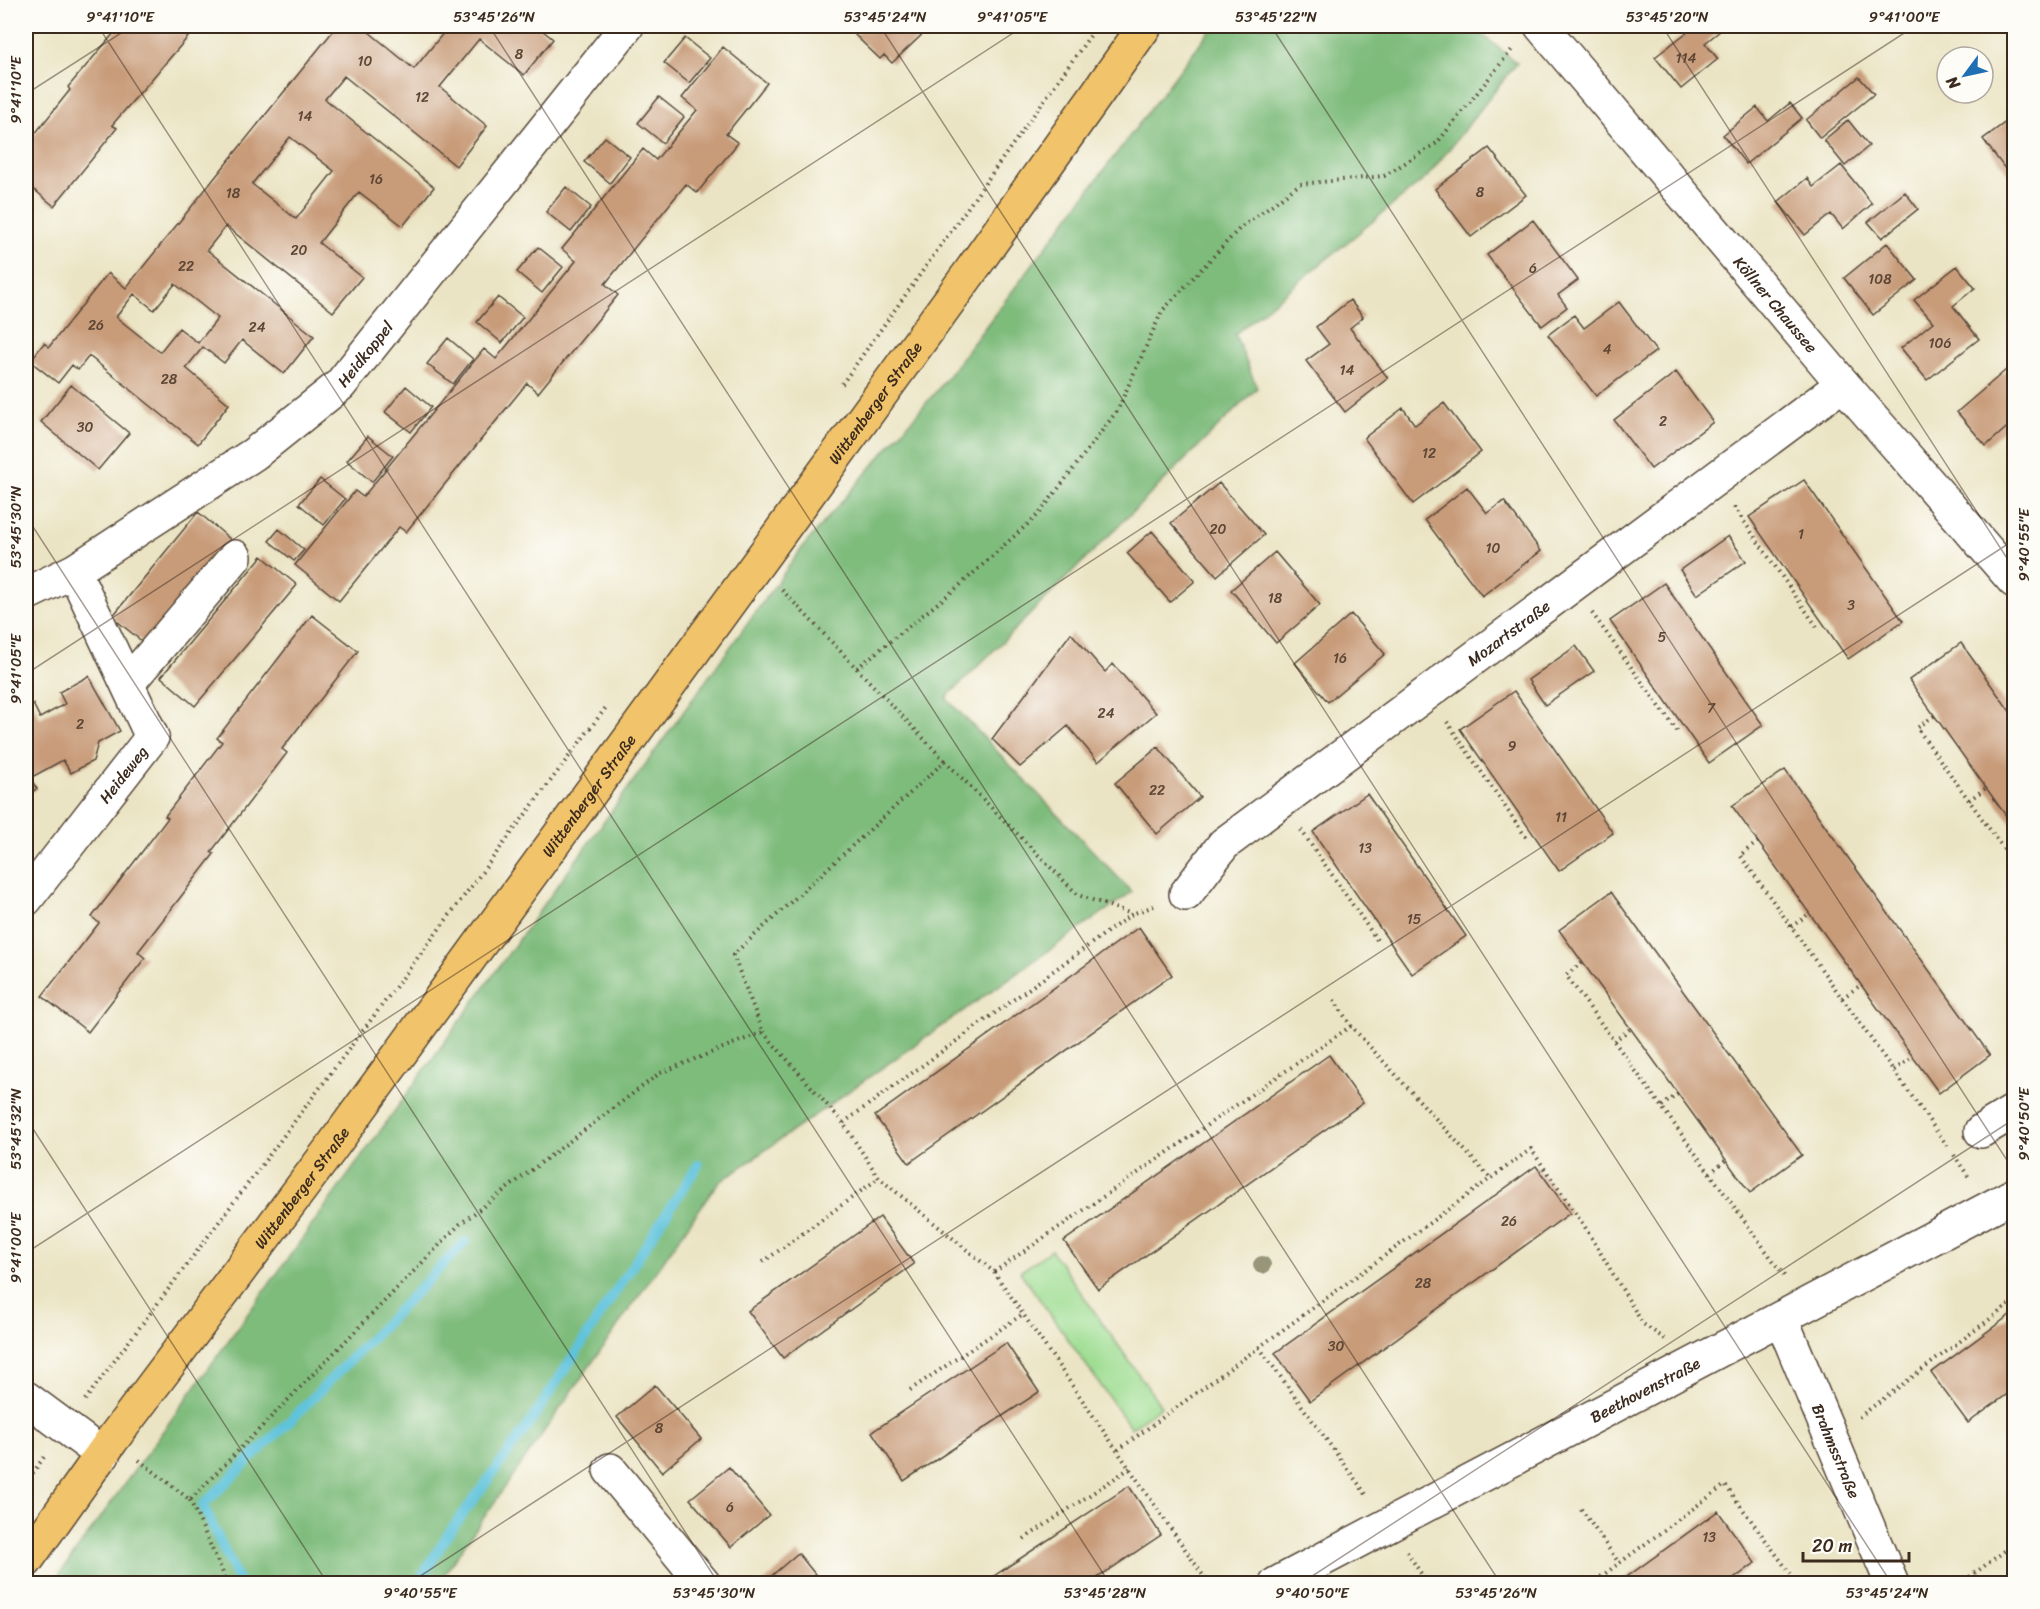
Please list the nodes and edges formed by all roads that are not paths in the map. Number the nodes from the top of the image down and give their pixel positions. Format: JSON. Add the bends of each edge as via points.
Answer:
{"nodes":[{"id":1,"x":627,"y":26,"type":"edge"},
{"id":2,"x":1145,"y":26,"type":"edge"},
{"id":3,"x":1529,"y":35,"type":"edge"},
{"id":4,"x":1843,"y":384,"type":"junction"},
{"id":5,"x":235,"y":557,"type":"dead end"},
{"id":6,"x":74,"y":571,"type":"junction"},
{"id":7,"x":2014,"y":580,"type":"edge"},
{"id":8,"x":26,"y":594,"type":"edge"},
{"id":9,"x":128,"y":683,"type":"junction"},
{"id":10,"x":1186,"y":894,"type":"road end"},
{"id":11,"x":26,"y":899,"type":"edge"},
{"id":12,"x":2014,"y":1111,"type":"edge"},
{"id":13,"x":1981,"y":1131,"type":"dead end"},
{"id":14,"x":2003,"y":1201,"type":"edge"},
{"id":15,"x":1793,"y":1312,"type":"junction"},
{"id":16,"x":26,"y":1398,"type":"edge"},
{"id":17,"x":107,"y":1447,"type":"junction"},
{"id":18,"x":609,"y":1470,"type":"dead end"},
{"id":19,"x":26,"y":1561,"type":"edge"},
{"id":20,"x":704,"y":1584,"type":"edge"},
{"id":21,"x":1276,"y":1584,"type":"edge"},
{"id":22,"x":1892,"y":1584,"type":"edge"}],
"edges":[{"from":1,"to":6,"type":"street","name":"Heidkoppel","via":[[340,385],[254,454]]},
{"from":2,"to":17,"type":"main road","name":"Wittenberger Straße","via":[[329,1151]]},
{"from":3,"to":4,"type":"street","name":"Köllner Chaussee"},
{"from":4,"to":7,"type":"street","name":"Köllner Chaussee"},
{"from":4,"to":10,"type":"street","name":"Mozartstraße","via":[[1224,844]]},
{"from":5,"to":9,"type":"street"},
{"from":6,"to":8,"type":"street","name":"Heidkoppel"},
{"from":6,"to":9,"type":"street","name":"Heideweg"},
{"from":9,"to":11,"type":"street","name":"Heideweg","via":[[152,737]]},
{"from":12,"to":13,"type":"street"},
{"from":14,"to":15,"type":"street","name":"Beethovenstraße"},
{"from":15,"to":21,"type":"street","name":"Beethovenstraße"},
{"from":15,"to":22,"type":"street","name":"Brahmsstraße","via":[[1831,1438]]},
{"from":16,"to":17,"type":"street","via":[[65,1427]]},
{"from":17,"to":19,"type":"main road","name":"Wittenberger Straße"},
{"from":18,"to":20,"type":"street"}]}
